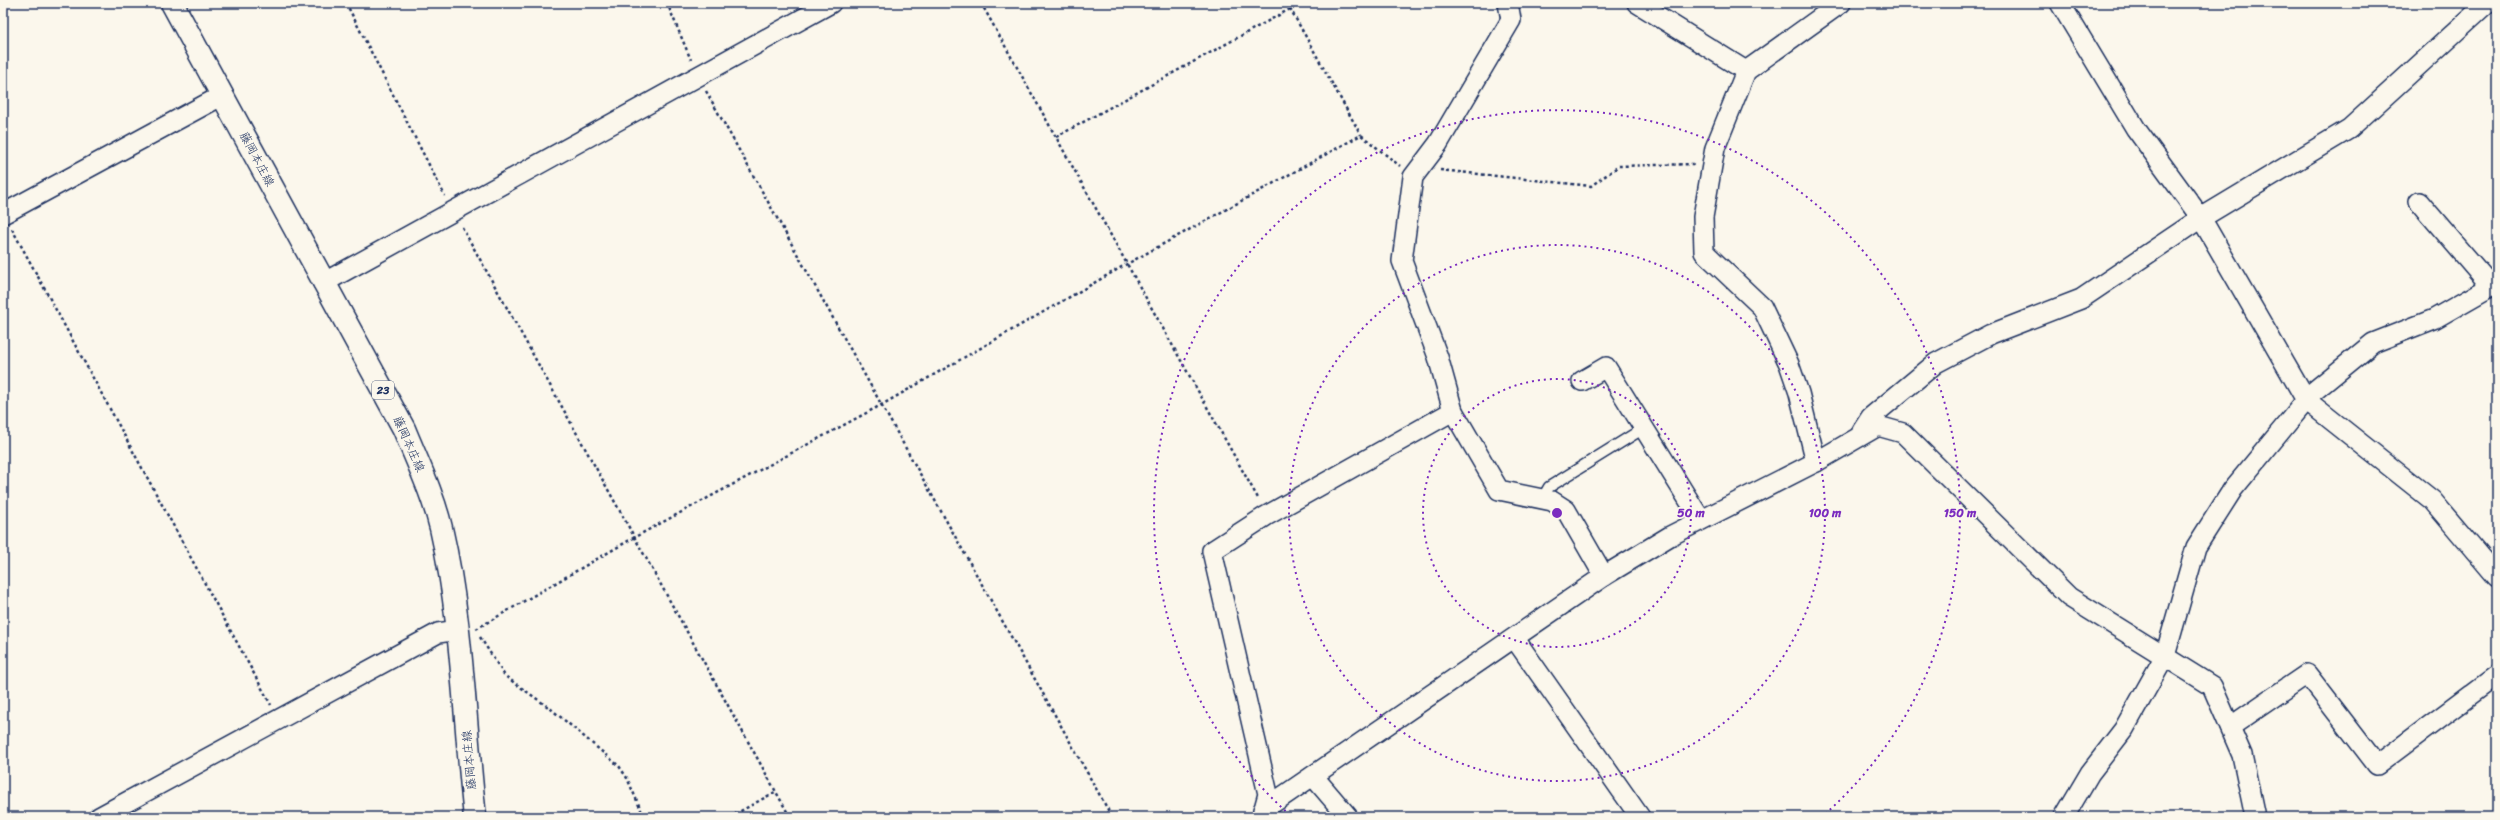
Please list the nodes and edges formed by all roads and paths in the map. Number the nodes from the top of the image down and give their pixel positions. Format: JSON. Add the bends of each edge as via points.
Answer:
{"nodes":[{"id":1,"x":172,"y":3,"type":"edge"},
{"id":2,"x":346,"y":3,"type":"edge"},
{"id":3,"x":667,"y":3,"type":"edge"},
{"id":4,"x":831,"y":3,"type":"edge"},
{"id":5,"x":981,"y":3,"type":"edge"},
{"id":6,"x":1287,"y":3,"type":"edge"},
{"id":7,"x":1508,"y":3,"type":"edge"},
{"id":8,"x":1637,"y":3,"type":"edge"},
{"id":9,"x":1841,"y":3,"type":"edge"},
{"id":10,"x":2060,"y":3,"type":"edge"},
{"id":11,"x":2487,"y":3,"type":"edge"},
{"id":12,"x":1290,"y":9,"type":"junction"},
{"id":13,"x":1746,"y":71,"type":"junction"},
{"id":14,"x":698,"y":77,"type":"junction"},
{"id":15,"x":222,"y":95,"type":"junction"},
{"id":16,"x":1360,"y":135,"type":"junction"},
{"id":17,"x":1056,"y":137,"type":"junction"},
{"id":18,"x":1712,"y":164,"type":"junction"},
{"id":19,"x":1416,"y":172,"type":"junction"},
{"id":20,"x":2419,"y":202,"type":"dead end"},
{"id":21,"x":453,"y":211,"type":"junction"},
{"id":22,"x":5,"y":213,"type":"edge"},
{"id":23,"x":2202,"y":218,"type":"junction"},
{"id":24,"x":1127,"y":264,"type":"junction"},
{"id":25,"x":323,"y":283,"type":"junction"},
{"id":26,"x":2494,"y":285,"type":"edge"},
{"id":27,"x":1582,"y":381,"type":"dead end"},
{"id":28,"x":2306,"y":400,"type":"junction"},
{"id":29,"x":883,"y":404,"type":"junction"},
{"id":30,"x":1453,"y":411,"type":"junction"},
{"id":31,"x":1644,"y":428,"type":"junction"},
{"id":32,"x":1858,"y":437,"type":"junction"},
{"id":33,"x":1816,"y":462,"type":"junction"},
{"id":34,"x":1542,"y":499,"type":"junction"},
{"id":35,"x":1266,"y":516,"type":"junction"},
{"id":36,"x":1701,"y":520,"type":"junction"},
{"id":37,"x":636,"y":537,"type":"junction"},
{"id":38,"x":1604,"y":576,"type":"junction"},
{"id":39,"x":2497,"y":577,"type":"edge"},
{"id":40,"x":467,"y":630,"type":"junction"},
{"id":41,"x":1515,"y":639,"type":"junction"},
{"id":42,"x":2165,"y":656,"type":"junction"},
{"id":43,"x":2497,"y":675,"type":"edge"},
{"id":44,"x":279,"y":720,"type":"junction"},
{"id":45,"x":2230,"y":726,"type":"junction"},
{"id":46,"x":1313,"y":776,"type":"junction"},
{"id":47,"x":775,"y":792,"type":"junction"},
{"id":48,"x":1262,"y":813,"type":"edge"},
{"id":49,"x":99,"y":817,"type":"edge"},
{"id":50,"x":475,"y":817,"type":"edge"},
{"id":51,"x":644,"y":817,"type":"edge"},
{"id":52,"x":730,"y":817,"type":"edge"},
{"id":53,"x":790,"y":817,"type":"edge"},
{"id":54,"x":1112,"y":817,"type":"edge"},
{"id":55,"x":1348,"y":817,"type":"edge"},
{"id":56,"x":1640,"y":817,"type":"edge"},
{"id":57,"x":2064,"y":817,"type":"edge"},
{"id":58,"x":2255,"y":817,"type":"edge"}],
"edges":[{"from":1,"to":15,"type":"main road","name":"藤岡本庄線","number":"23"},
{"from":2,"to":21,"type":"path"},
{"from":3,"to":14,"type":"path"},
{"from":4,"to":14,"type":"street"},
{"from":5,"to":17,"type":"path"},
{"from":6,"to":12,"type":"path"},
{"from":7,"to":19,"type":"street","via":[[1511,20],[1438,144]]},
{"from":8,"to":13,"type":"street"},
{"from":9,"to":13,"type":"street"},
{"from":10,"to":23,"type":"street","via":[[2136,130]]},
{"from":11,"to":23,"type":"street","via":[[2349,129]]},
{"from":12,"to":16,"type":"path"},
{"from":12,"to":17,"type":"path"},
{"from":13,"to":18,"type":"street","via":[[1715,148]]},
{"from":14,"to":21,"type":"street"},
{"from":14,"to":29,"type":"path"},
{"from":15,"to":22,"type":"street"},
{"from":15,"to":25,"type":"main road","name":"藤岡本庄線","number":"23"},
{"from":16,"to":19,"type":"path"},
{"from":16,"to":24,"type":"path"},
{"from":17,"to":24,"type":"path"},
{"from":18,"to":19,"type":"path","via":[[1619,166],[1591,186]]},
{"from":18,"to":33,"type":"street","via":[[1703,217],[1704,252],[1762,307],[1800,393]]},
{"from":19,"to":30,"type":"street","via":[[1402,261],[1438,357]]},
{"from":20,"to":26,"type":"street"},
{"from":21,"to":25,"type":"street"},
{"from":21,"to":37,"type":"path"},
{"from":22,"to":44,"type":"path"},
{"from":23,"to":28,"type":"street"},
{"from":23,"to":32,"type":"street","via":[[2081,299],[1991,334],[1936,363],[1871,417]]},
{"from":24,"to":29,"type":"path"},
{"from":24,"to":35,"type":"path"},
{"from":25,"to":40,"type":"main road","name":"藤岡本庄線","number":"23","via":[[404,429],[424,477]]},
{"from":26,"to":28,"type":"street","via":[[2434,319],[2373,343]]},
{"from":27,"to":31,"type":"street","via":[[1606,367]]},
{"from":28,"to":39,"type":"street","via":[[2432,500]]},
{"from":28,"to":42,"type":"street","via":[[2233,489],[2196,547]]},
{"from":29,"to":37,"type":"path"},
{"from":29,"to":54,"type":"path"},
{"from":30,"to":34,"type":"street","via":[[1499,490]]},
{"from":30,"to":35,"type":"street"},
{"from":31,"to":34,"type":"lane","via":[[1549,487]]},
{"from":31,"to":36,"type":"street"},
{"from":32,"to":33,"type":"street"},
{"from":32,"to":42,"type":"street","via":[[1878,426],[1903,433],[2069,597]]},
{"from":33,"to":36,"type":"street"},
{"from":34,"to":38,"type":"street","via":[[1552,501],[1566,510]]},
{"from":35,"to":48,"type":"street","via":[[1212,551],[1268,794]]},
{"from":36,"to":38,"type":"street"},
{"from":37,"to":40,"type":"path"},
{"from":37,"to":47,"type":"path"},
{"from":38,"to":41,"type":"street"},
{"from":40,"to":44,"type":"street","via":[[438,633]]},
{"from":40,"to":50,"type":"main road","name":"藤岡本庄線","number":"23"},
{"from":40,"to":51,"type":"path","via":[[505,676],[551,708],[619,766]]},
{"from":41,"to":46,"type":"street"},
{"from":41,"to":56,"type":"street"},
{"from":42,"to":45,"type":"street","via":[[2212,686]]},
{"from":42,"to":57,"type":"street","via":[[2124,729],[2090,773]]},
{"from":43,"to":45,"type":"street","via":[[2378,765],[2307,674]]},
{"from":44,"to":49,"type":"street"},
{"from":45,"to":58,"type":"street","via":[[2242,755]]},
{"from":46,"to":48,"type":"street"},
{"from":46,"to":55,"type":"street"},
{"from":47,"to":52,"type":"path"},
{"from":47,"to":53,"type":"path"}]}
